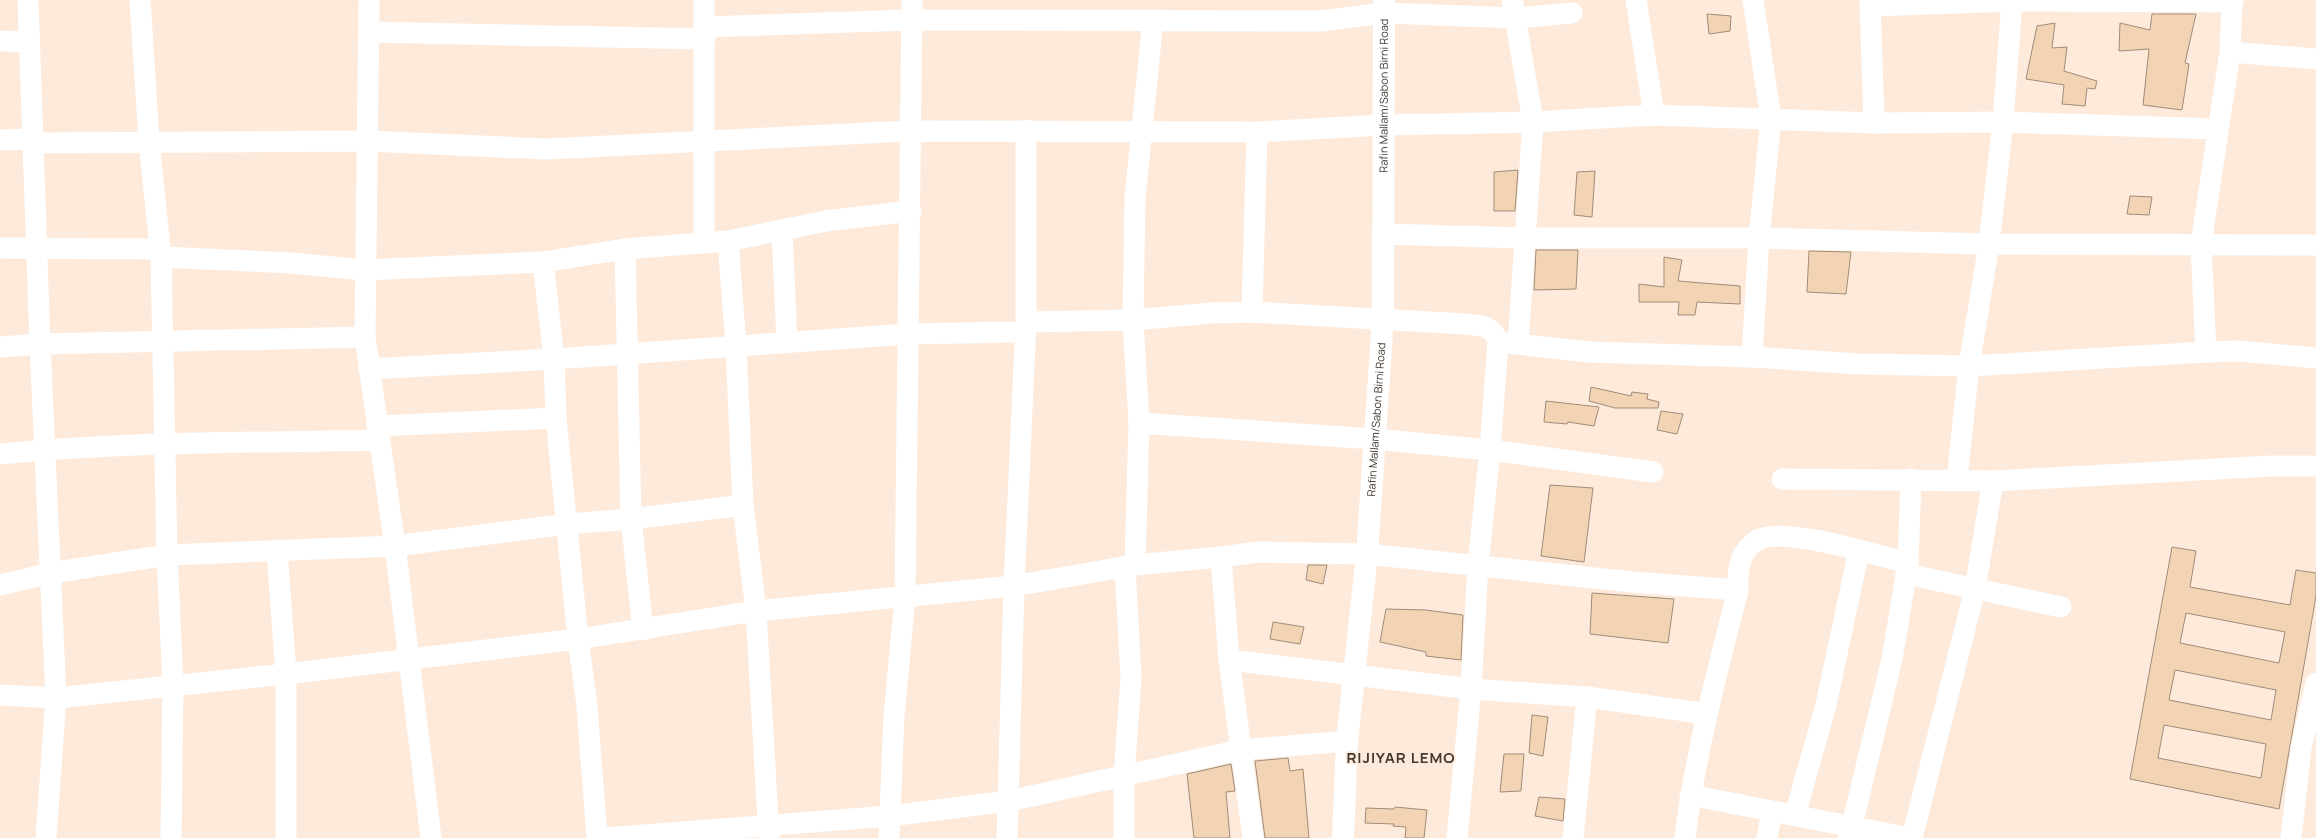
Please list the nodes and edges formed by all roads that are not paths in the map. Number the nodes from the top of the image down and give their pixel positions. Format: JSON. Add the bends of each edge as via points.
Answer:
{"nodes":[{"id":1,"x":28,"y":0,"type":"edge"},
{"id":2,"x":140,"y":0,"type":"edge"},
{"id":3,"x":369,"y":0,"type":"edge"},
{"id":4,"x":704,"y":0,"type":"edge"},
{"id":5,"x":1636,"y":0,"type":"edge"},
{"id":6,"x":1753,"y":0,"type":"edge"},
{"id":7,"x":2013,"y":0,"type":"edge"},
{"id":8,"x":2233,"y":1,"type":"edge"},
{"id":9,"x":1870,"y":3,"type":"edge"},
{"id":10,"x":1384,"y":6,"type":"edge"},
{"id":11,"x":1514,"y":9,"type":"edge"},
{"id":12,"x":912,"y":10,"type":"edge"},
{"id":13,"x":1572,"y":13,"type":"dead end"},
{"id":14,"x":1153,"y":20,"type":"junction"},
{"id":15,"x":369,"y":32,"type":"junction"},
{"id":16,"x":705,"y":33,"type":"junction"},
{"id":17,"x":0,"y":41,"type":"edge"},
{"id":18,"x":30,"y":42,"type":"junction"},
{"id":19,"x":2230,"y":52,"type":"junction"},
{"id":20,"x":2316,"y":58,"type":"edge"},
{"id":21,"x":1654,"y":115,"type":"junction"},
{"id":22,"x":1771,"y":119,"type":"junction"},
{"id":23,"x":1533,"y":122,"type":"junction"},
{"id":24,"x":2003,"y":122,"type":"junction"},
{"id":25,"x":1874,"y":123,"type":"junction"},
{"id":26,"x":1384,"y":125,"type":"junction"},
{"id":27,"x":2217,"y":129,"type":"junction"},
{"id":28,"x":1026,"y":130,"type":"junction"},
{"id":29,"x":909,"y":131,"type":"junction"},
{"id":30,"x":1257,"y":132,"type":"junction"},
{"id":31,"x":1141,"y":133,"type":"junction"},
{"id":32,"x":0,"y":140,"type":"edge"},
{"id":33,"x":33,"y":141,"type":"junction"},
{"id":34,"x":368,"y":141,"type":"junction"},
{"id":35,"x":704,"y":141,"type":"junction"},
{"id":36,"x":149,"y":142,"type":"junction"},
{"id":37,"x":911,"y":211,"type":"junction"},
{"id":38,"x":782,"y":230,"type":"junction"},
{"id":39,"x":1383,"y":234,"type":"junction"},
{"id":40,"x":1524,"y":238,"type":"junction"},
{"id":41,"x":1760,"y":238,"type":"junction"},
{"id":42,"x":728,"y":241,"type":"junction"},
{"id":43,"x":704,"y":243,"type":"junction"},
{"id":44,"x":1989,"y":244,"type":"junction"},
{"id":45,"x":2201,"y":244,"type":"junction"},
{"id":46,"x":2316,"y":246,"type":"edge"},
{"id":47,"x":0,"y":248,"type":"edge"},
{"id":48,"x":37,"y":249,"type":"junction"},
{"id":49,"x":625,"y":249,"type":"junction"},
{"id":50,"x":161,"y":253,"type":"junction"},
{"id":51,"x":543,"y":262,"type":"junction"},
{"id":52,"x":364,"y":270,"type":"junction"},
{"id":53,"x":1252,"y":312,"type":"junction"},
{"id":54,"x":1383,"y":318,"type":"junction"},
{"id":55,"x":1133,"y":320,"type":"junction"},
{"id":56,"x":1025,"y":327,"type":"junction"},
{"id":57,"x":908,"y":334,"type":"junction"},
{"id":58,"x":365,"y":338,"type":"junction"},
{"id":59,"x":162,"y":341,"type":"junction"},
{"id":60,"x":1498,"y":342,"type":"junction"},
{"id":61,"x":787,"y":343,"type":"junction"},
{"id":62,"x":40,"y":344,"type":"junction"},
{"id":63,"x":1518,"y":344,"type":"junction"},
{"id":64,"x":736,"y":346,"type":"junction"},
{"id":65,"x":0,"y":347,"type":"edge"},
{"id":66,"x":2206,"y":352,"type":"junction"},
{"id":67,"x":629,"y":353,"type":"junction"},
{"id":68,"x":1752,"y":357,"type":"junction"},
{"id":69,"x":2316,"y":358,"type":"edge"},
{"id":70,"x":554,"y":359,"type":"junction"},
{"id":71,"x":1969,"y":366,"type":"junction"},
{"id":72,"x":369,"y":370,"type":"junction"},
{"id":73,"x":556,"y":418,"type":"junction"},
{"id":74,"x":1139,"y":423,"type":"junction"},
{"id":75,"x":378,"y":433,"type":"junction"},
{"id":76,"x":1374,"y":439,"type":"junction"},
{"id":77,"x":166,"y":444,"type":"junction"},
{"id":78,"x":46,"y":449,"type":"junction"},
{"id":79,"x":1490,"y":450,"type":"junction"},
{"id":80,"x":0,"y":454,"type":"edge"},
{"id":81,"x":2316,"y":466,"type":"edge"},
{"id":82,"x":1653,"y":472,"type":"dead end"},
{"id":83,"x":1782,"y":479,"type":"dead end"},
{"id":84,"x":1911,"y":479,"type":"junction"},
{"id":85,"x":1957,"y":479,"type":"junction"},
{"id":86,"x":1993,"y":481,"type":"junction"},
{"id":87,"x":743,"y":505,"type":"junction"},
{"id":88,"x":631,"y":520,"type":"junction"},
{"id":89,"x":567,"y":524,"type":"junction"},
{"id":90,"x":395,"y":546,"type":"junction"},
{"id":91,"x":1859,"y":550,"type":"junction"},
{"id":92,"x":277,"y":551,"type":"junction"},
{"id":93,"x":1367,"y":554,"type":"junction"},
{"id":94,"x":167,"y":555,"type":"junction"},
{"id":95,"x":1221,"y":557,"type":"junction"},
{"id":96,"x":1478,"y":565,"type":"junction"},
{"id":97,"x":1130,"y":566,"type":"junction"},
{"id":98,"x":1907,"y":569,"type":"junction"},
{"id":99,"x":51,"y":573,"type":"junction"},
{"id":100,"x":0,"y":585,"type":"edge"},
{"id":101,"x":1014,"y":586,"type":"junction"},
{"id":102,"x":1975,"y":589,"type":"junction"},
{"id":103,"x":1738,"y":590,"type":"junction"},
{"id":104,"x":905,"y":597,"type":"junction"},
{"id":105,"x":2061,"y":607,"type":"dead end"},
{"id":106,"x":756,"y":611,"type":"junction"},
{"id":107,"x":643,"y":630,"type":"junction"},
{"id":108,"x":578,"y":639,"type":"junction"},
{"id":109,"x":408,"y":659,"type":"junction"},
{"id":110,"x":1229,"y":660,"type":"junction"},
{"id":111,"x":286,"y":674,"type":"junction"},
{"id":112,"x":1354,"y":675,"type":"junction"},
{"id":113,"x":2316,"y":683,"type":"edge"},
{"id":114,"x":173,"y":685,"type":"junction"},
{"id":115,"x":1471,"y":689,"type":"junction"},
{"id":116,"x":0,"y":695,"type":"edge"},
{"id":117,"x":1587,"y":697,"type":"junction"},
{"id":118,"x":56,"y":698,"type":"junction"},
{"id":119,"x":1707,"y":714,"type":"junction"},
{"id":120,"x":1347,"y":741,"type":"junction"},
{"id":121,"x":1240,"y":750,"type":"junction"},
{"id":122,"x":1124,"y":776,"type":"junction"},
{"id":123,"x":1690,"y":795,"type":"junction"},
{"id":124,"x":1009,"y":802,"type":"junction"},
{"id":125,"x":1772,"y":811,"type":"junction"},
{"id":126,"x":1795,"y":815,"type":"junction"},
{"id":127,"x":890,"y":816,"type":"junction"},
{"id":128,"x":769,"y":831,"type":"edge"},
{"id":129,"x":1851,"y":832,"type":"edge"},
{"id":130,"x":46,"y":838,"type":"edge"},
{"id":131,"x":171,"y":838,"type":"edge"},
{"id":132,"x":286,"y":838,"type":"edge"},
{"id":133,"x":431,"y":838,"type":"edge"},
{"id":134,"x":597,"y":838,"type":"edge"},
{"id":135,"x":604,"y":838,"type":"edge"},
{"id":136,"x":889,"y":838,"type":"edge"},
{"id":137,"x":1008,"y":838,"type":"edge"},
{"id":138,"x":1124,"y":838,"type":"edge"},
{"id":139,"x":1253,"y":838,"type":"edge"},
{"id":140,"x":1343,"y":838,"type":"edge"},
{"id":141,"x":1457,"y":838,"type":"edge"},
{"id":142,"x":1573,"y":838,"type":"edge"},
{"id":143,"x":1685,"y":838,"type":"edge"},
{"id":144,"x":1767,"y":838,"type":"edge"},
{"id":145,"x":1911,"y":838,"type":"edge"},
{"id":146,"x":2291,"y":838,"type":"edge"}],
"edges":[{"from":1,"to":18,"type":"street"},
{"from":2,"to":36,"type":"street"},
{"from":3,"to":15,"type":"street"},
{"from":4,"to":16,"type":"street"},
{"from":5,"to":21,"type":"street"},
{"from":6,"to":22,"type":"street"},
{"from":7,"to":8,"type":"street"},
{"from":7,"to":9,"type":"street"},
{"from":7,"to":24,"type":"street"},
{"from":8,"to":19,"type":"street"},
{"from":9,"to":25,"type":"street"},
{"from":10,"to":11,"type":"street"},
{"from":10,"to":14,"type":"street","via":[[1321,22]]},
{"from":10,"to":26,"type":"street","name":"Rafin Mallam/Sabon Birni Road"},
{"from":11,"to":13,"type":"street"},
{"from":11,"to":23,"type":"street"},
{"from":12,"to":14,"type":"street"},
{"from":12,"to":16,"type":"street"},
{"from":12,"to":29,"type":"street"},
{"from":14,"to":31,"type":"street"},
{"from":15,"to":16,"type":"street"},
{"from":15,"to":34,"type":"street"},
{"from":16,"to":35,"type":"street"},
{"from":17,"to":18,"type":"street"},
{"from":18,"to":33,"type":"street"},
{"from":19,"to":20,"type":"street"},
{"from":19,"to":27,"type":"street"},
{"from":21,"to":22,"type":"street"},
{"from":21,"to":23,"type":"street"},
{"from":22,"to":25,"type":"street"},
{"from":22,"to":41,"type":"street"},
{"from":23,"to":26,"type":"street"},
{"from":23,"to":40,"type":"street"},
{"from":24,"to":25,"type":"street"},
{"from":24,"to":27,"type":"street"},
{"from":24,"to":44,"type":"street"},
{"from":26,"to":30,"type":"street"},
{"from":26,"to":39,"type":"street","name":"Rafin Mallam/Sabon Birni Road"},
{"from":27,"to":45,"type":"street"},
{"from":28,"to":29,"type":"street"},
{"from":28,"to":31,"type":"street"},
{"from":28,"to":56,"type":"street"},
{"from":29,"to":35,"type":"street"},
{"from":29,"to":37,"type":"street"},
{"from":30,"to":31,"type":"street"},
{"from":30,"to":53,"type":"street"},
{"from":31,"to":55,"type":"street","via":[[1135,198]]},
{"from":32,"to":33,"type":"street"},
{"from":33,"to":36,"type":"street"},
{"from":33,"to":48,"type":"street"},
{"from":34,"to":35,"type":"street","via":[[546,149]]},
{"from":34,"to":36,"type":"street"},
{"from":34,"to":52,"type":"street"},
{"from":35,"to":43,"type":"street"},
{"from":36,"to":50,"type":"street"},
{"from":37,"to":38,"type":"street","via":[[826,221]]},
{"from":37,"to":57,"type":"street"},
{"from":38,"to":42,"type":"street"},
{"from":38,"to":61,"type":"street"},
{"from":39,"to":40,"type":"street"},
{"from":39,"to":54,"type":"street","name":"Rafin Mallam/Sabon Birni Road"},
{"from":40,"to":41,"type":"street"},
{"from":40,"to":63,"type":"street"},
{"from":41,"to":44,"type":"street"},
{"from":41,"to":68,"type":"street"},
{"from":42,"to":43,"type":"street"},
{"from":42,"to":64,"type":"street"},
{"from":43,"to":49,"type":"street"},
{"from":44,"to":45,"type":"street"},
{"from":44,"to":71,"type":"street"},
{"from":45,"to":46,"type":"street"},
{"from":45,"to":66,"type":"street"},
{"from":47,"to":48,"type":"street"},
{"from":48,"to":50,"type":"street"},
{"from":48,"to":62,"type":"street"},
{"from":49,"to":51,"type":"street"},
{"from":49,"to":67,"type":"street"},
{"from":50,"to":52,"type":"street"},
{"from":50,"to":59,"type":"street"},
{"from":51,"to":52,"type":"street"},
{"from":51,"to":70,"type":"street"},
{"from":52,"to":58,"type":"street"},
{"from":53,"to":54,"type":"street"},
{"from":53,"to":55,"type":"street","via":[[1212,312]]},
{"from":54,"to":60,"type":"street","via":[[1486,326],[1494,332]]},
{"from":54,"to":76,"type":"street","name":"Rafin Mallam/Sabon Birni Road"},
{"from":55,"to":56,"type":"street"},
{"from":55,"to":74,"type":"street"},
{"from":56,"to":57,"type":"street"},
{"from":56,"to":101,"type":"street"},
{"from":57,"to":61,"type":"street"},
{"from":57,"to":104,"type":"street"},
{"from":58,"to":59,"type":"street"},
{"from":58,"to":72,"type":"street"},
{"from":59,"to":62,"type":"street"},
{"from":59,"to":77,"type":"street"},
{"from":60,"to":63,"type":"street"},
{"from":60,"to":79,"type":"street"},
{"from":61,"to":64,"type":"street"},
{"from":62,"to":65,"type":"street"},
{"from":62,"to":78,"type":"street"},
{"from":63,"to":68,"type":"street","via":[[1590,352]]},
{"from":64,"to":67,"type":"street"},
{"from":64,"to":87,"type":"street"},
{"from":66,"to":69,"type":"street","via":[[2238,351]]},
{"from":66,"to":71,"type":"street"},
{"from":67,"to":70,"type":"street"},
{"from":67,"to":88,"type":"street"},
{"from":68,"to":71,"type":"street","via":[[1860,364]]},
{"from":70,"to":72,"type":"street"},
{"from":70,"to":73,"type":"street"},
{"from":71,"to":85,"type":"street"},
{"from":72,"to":75,"type":"street"},
{"from":73,"to":75,"type":"street"},
{"from":73,"to":89,"type":"street"},
{"from":74,"to":76,"type":"street"},
{"from":74,"to":97,"type":"street"},
{"from":75,"to":77,"type":"street"},
{"from":75,"to":90,"type":"street"},
{"from":76,"to":79,"type":"street"},
{"from":76,"to":93,"type":"street","name":"Rafin Mallam/Sabon Birni Road"},
{"from":77,"to":78,"type":"street"},
{"from":77,"to":94,"type":"street"},
{"from":78,"to":80,"type":"street"},
{"from":78,"to":99,"type":"street"},
{"from":79,"to":82,"type":"street"},
{"from":79,"to":96,"type":"street"},
{"from":81,"to":86,"type":"street","via":[[2271,466]]},
{"from":83,"to":84,"type":"street"},
{"from":84,"to":85,"type":"street"},
{"from":84,"to":98,"type":"street"},
{"from":85,"to":86,"type":"street"},
{"from":86,"to":102,"type":"street"},
{"from":87,"to":88,"type":"street"},
{"from":87,"to":106,"type":"street"},
{"from":88,"to":89,"type":"street"},
{"from":88,"to":107,"type":"street"},
{"from":89,"to":90,"type":"street"},
{"from":89,"to":108,"type":"street"},
{"from":90,"to":92,"type":"street"},
{"from":90,"to":109,"type":"street"},
{"from":91,"to":98,"type":"street"},
{"from":91,"to":103,"type":"street","via":[[1779,534],[1757,540],[1743,553],[1737,570]]},
{"from":91,"to":126,"type":"street","via":[[1826,706]]},
{"from":92,"to":94,"type":"street"},
{"from":92,"to":111,"type":"street"},
{"from":93,"to":95,"type":"street","via":[[1259,552]]},
{"from":93,"to":96,"type":"street"},
{"from":93,"to":112,"type":"street","name":"Rafin Mallam/Sabon Birni Road"},
{"from":94,"to":99,"type":"street"},
{"from":94,"to":114,"type":"street"},
{"from":95,"to":97,"type":"street"},
{"from":95,"to":110,"type":"street"},
{"from":96,"to":103,"type":"street","via":[[1632,582]]},
{"from":96,"to":115,"type":"street"},
{"from":97,"to":101,"type":"street"},
{"from":97,"to":122,"type":"street","via":[[1131,678]]},
{"from":98,"to":102,"type":"street"},
{"from":98,"to":129,"type":"street","via":[[1892,659]]},
{"from":99,"to":100,"type":"street"},
{"from":99,"to":118,"type":"street"},
{"from":101,"to":104,"type":"street"},
{"from":101,"to":124,"type":"street"},
{"from":102,"to":105,"type":"street"},
{"from":102,"to":145,"type":"street"},
{"from":103,"to":119,"type":"street"},
{"from":104,"to":106,"type":"street"},
{"from":104,"to":127,"type":"street","via":[[894,717]]},
{"from":106,"to":107,"type":"street"},
{"from":106,"to":128,"type":"street"},
{"from":107,"to":108,"type":"street"},
{"from":108,"to":109,"type":"street"},
{"from":108,"to":134,"type":"street","via":[[587,706]]},
{"from":109,"to":111,"type":"street"},
{"from":109,"to":133,"type":"street"},
{"from":110,"to":112,"type":"street"},
{"from":110,"to":121,"type":"street"},
{"from":111,"to":114,"type":"street"},
{"from":111,"to":132,"type":"street"},
{"from":112,"to":115,"type":"street"},
{"from":112,"to":120,"type":"street","name":"Rafin Mallam/Sabon Birni Road"},
{"from":113,"to":146,"type":"street","via":[[2301,748]]},
{"from":114,"to":118,"type":"street"},
{"from":114,"to":131,"type":"street"},
{"from":115,"to":117,"type":"street"},
{"from":115,"to":141,"type":"street"},
{"from":116,"to":118,"type":"street"},
{"from":117,"to":119,"type":"street"},
{"from":117,"to":142,"type":"street"},
{"from":118,"to":130,"type":"street"},
{"from":119,"to":123,"type":"street"},
{"from":120,"to":121,"type":"street"},
{"from":120,"to":140,"type":"street","name":"Rafin Mallam/Sabon Birni Road"},
{"from":121,"to":122,"type":"street"},
{"from":121,"to":139,"type":"street"},
{"from":122,"to":124,"type":"street"},
{"from":122,"to":138,"type":"street"},
{"from":123,"to":125,"type":"street"},
{"from":123,"to":143,"type":"street"},
{"from":124,"to":127,"type":"street"},
{"from":124,"to":137,"type":"street"},
{"from":125,"to":126,"type":"street"},
{"from":125,"to":144,"type":"street"},
{"from":126,"to":129,"type":"street"},
{"from":127,"to":128,"type":"street"},
{"from":127,"to":136,"type":"street"},
{"from":128,"to":135,"type":"street"},
{"from":129,"to":145,"type":"street"}]}
